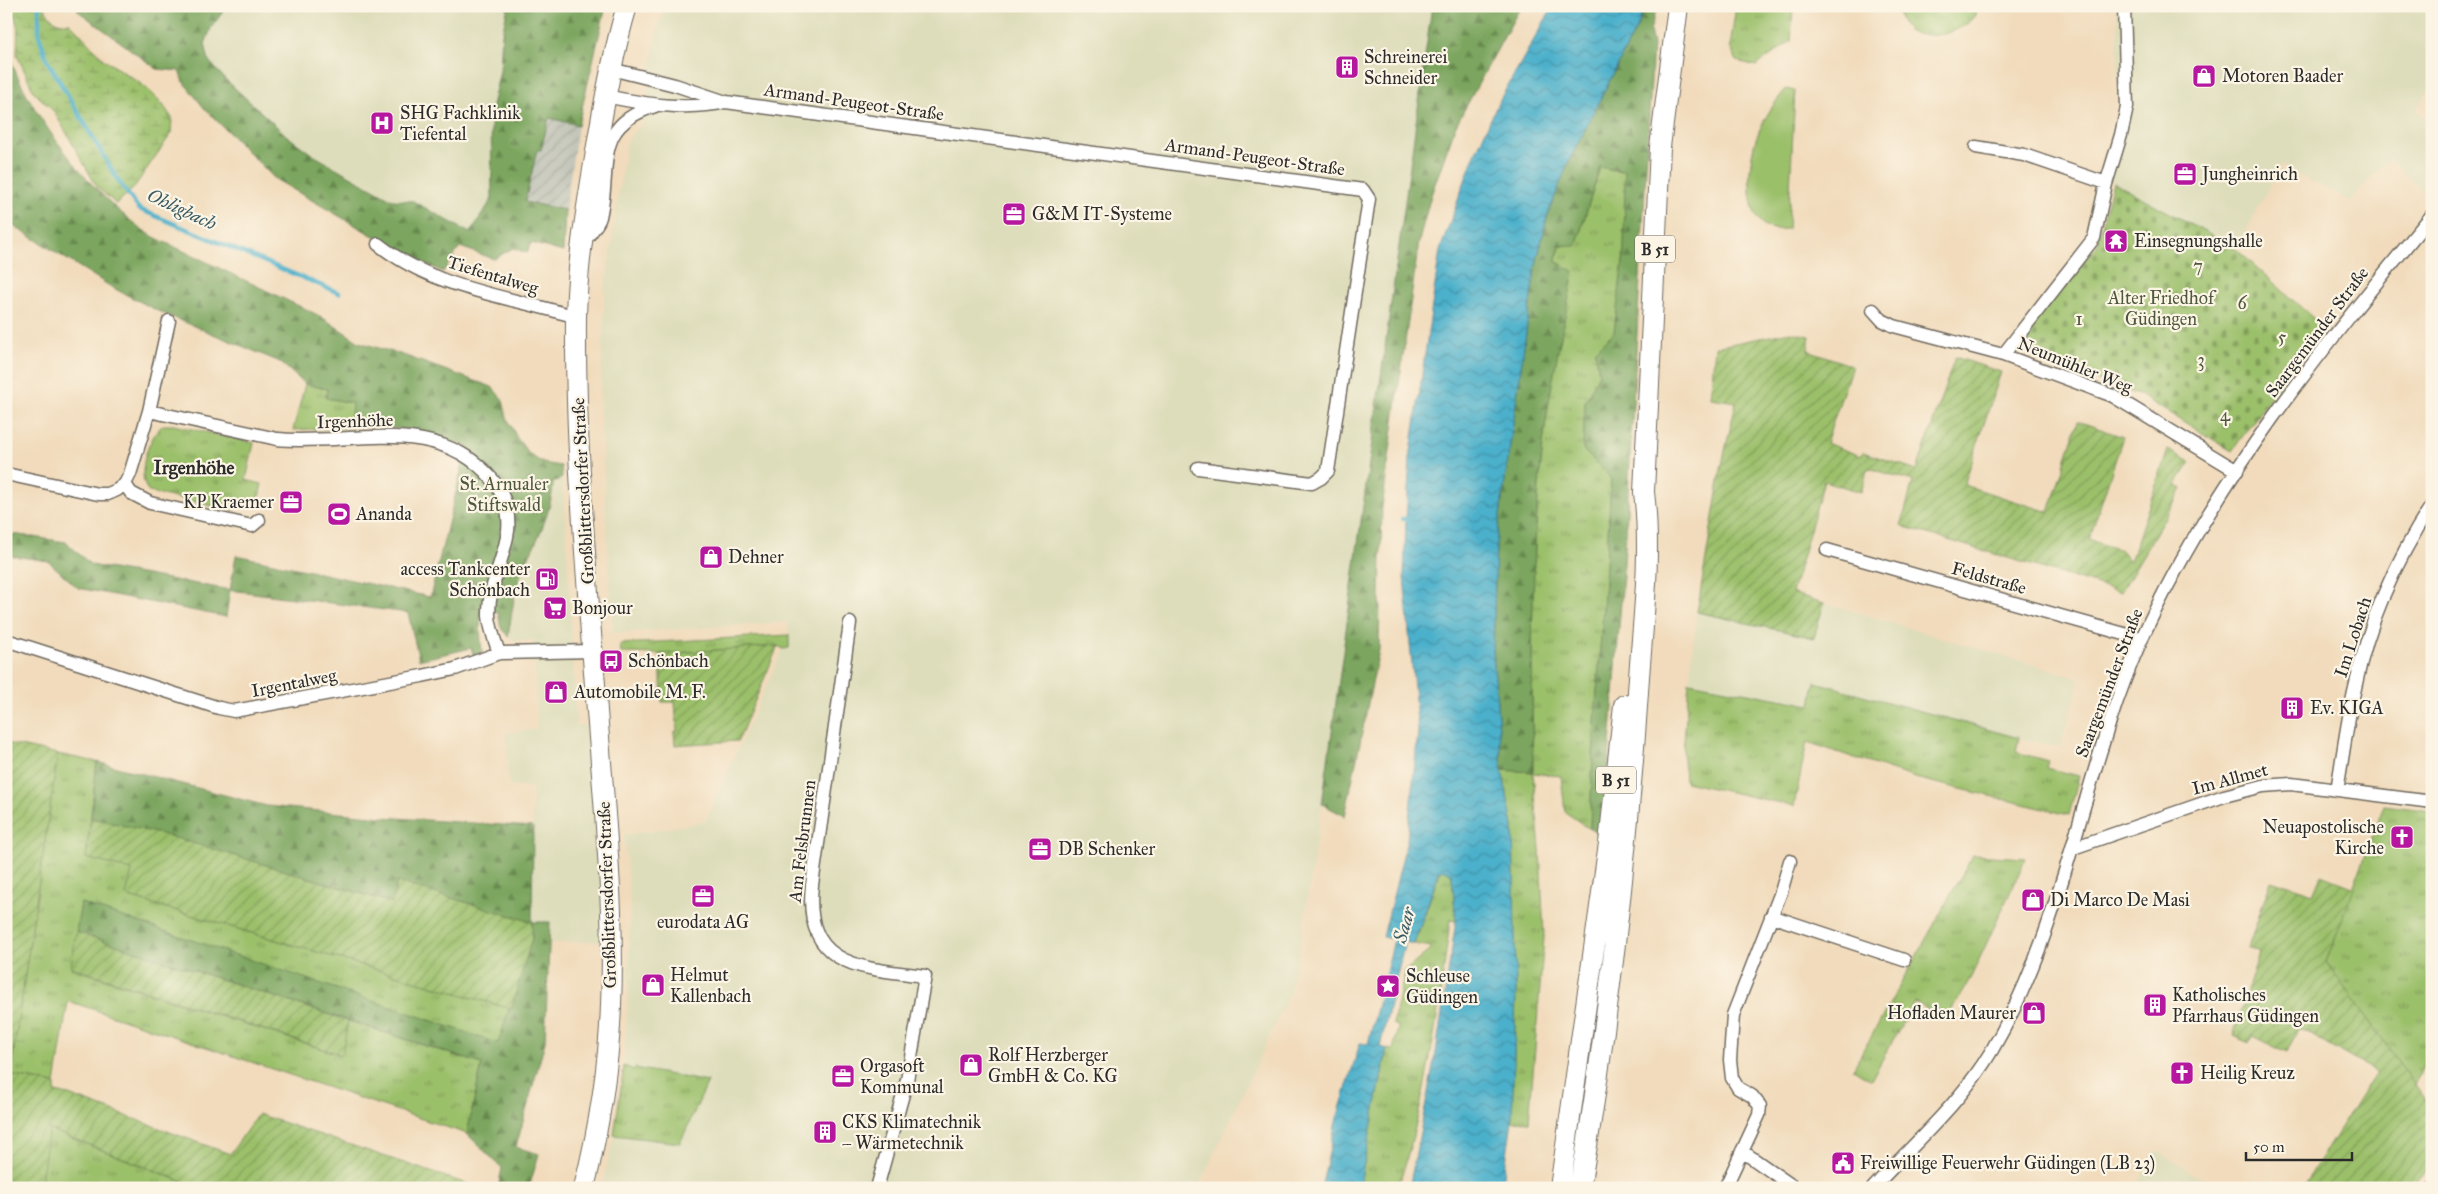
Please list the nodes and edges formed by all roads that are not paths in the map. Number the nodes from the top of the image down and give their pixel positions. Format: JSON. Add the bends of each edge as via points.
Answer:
{"nodes":[{"id":1,"x":627,"y":6,"type":"edge"},
{"id":2,"x":1678,"y":6,"type":"edge"},
{"id":3,"x":2124,"y":6,"type":"edge"},
{"id":4,"x":611,"y":69,"type":"junction"},
{"id":5,"x":605,"y":96,"type":"junction"},
{"id":6,"x":726,"y":102,"type":"junction"},
{"id":7,"x":655,"y":106,"type":"junction"},
{"id":8,"x":1976,"y":146,"type":"dead end"},
{"id":9,"x":2106,"y":183,"type":"junction"},
{"id":10,"x":2432,"y":215,"type":"edge"},
{"id":11,"x":378,"y":244,"type":"dead end"},
{"id":12,"x":582,"y":244,"type":"junction"},
{"id":13,"x":1873,"y":310,"type":"dead end"},
{"id":14,"x":576,"y":317,"type":"junction"},
{"id":15,"x":170,"y":321,"type":"dead end"},
{"id":16,"x":2003,"y":355,"type":"junction"},
{"id":17,"x":149,"y":411,"type":"junction"},
{"id":18,"x":1198,"y":468,"type":"dead end"},
{"id":19,"x":2237,"y":471,"type":"junction"},
{"id":20,"x":6,"y":474,"type":"edge"},
{"id":21,"x":125,"y":484,"type":"junction"},
{"id":22,"x":1644,"y":492,"type":"junction"},
{"id":23,"x":2432,"y":505,"type":"edge"},
{"id":24,"x":259,"y":520,"type":"dead end"},
{"id":25,"x":1827,"y":550,"type":"dead end"},
{"id":26,"x":850,"y":624,"type":"dead end"},
{"id":27,"x":2142,"y":639,"type":"junction"},
{"id":28,"x":6,"y":640,"type":"edge"},
{"id":29,"x":593,"y":651,"type":"junction"},
{"id":30,"x":500,"y":652,"type":"junction"},
{"id":31,"x":2337,"y":790,"type":"junction"},
{"id":32,"x":2432,"y":802,"type":"edge"},
{"id":33,"x":2072,"y":848,"type":"junction"},
{"id":34,"x":1790,"y":861,"type":"dead end"},
{"id":35,"x":1771,"y":916,"type":"junction"},
{"id":36,"x":1904,"y":960,"type":"dead end"},
{"id":37,"x":1742,"y":1151,"type":"junction"},
{"id":38,"x":584,"y":1188,"type":"edge"},
{"id":39,"x":877,"y":1188,"type":"edge"},
{"id":40,"x":1560,"y":1188,"type":"edge"},
{"id":41,"x":1580,"y":1188,"type":"edge"},
{"id":42,"x":1726,"y":1188,"type":"edge"},
{"id":43,"x":1795,"y":1188,"type":"edge"},
{"id":44,"x":1873,"y":1188,"type":"edge"}],
"edges":[{"from":1,"to":4,"type":"main road","name":"Großblittersdorfer Straße"},
{"from":2,"to":22,"type":"main road","number":"B 51","via":[[1660,146]]},
{"from":3,"to":9,"type":"street","name":"Neumühler Weg","via":[[2127,107],[2122,135]]},
{"from":4,"to":5,"type":"main road","name":"Großblittersdorfer Straße"},
{"from":4,"to":6,"type":"street","name":"Armand-Peugeot-Straße","via":[[676,85]]},
{"from":5,"to":7,"type":"street","name":"Armand-Peugeot-Straße"},
{"from":5,"to":12,"type":"main road","name":"Großblittersdorfer Straße"},
{"from":6,"to":7,"type":"street","name":"Armand-Peugeot-Straße","via":[[709,106]]},
{"from":6,"to":18,"type":"street","name":"Armand-Peugeot-Straße","via":[[1362,190],[1369,199],[1328,470],[1312,483]]},
{"from":7,"to":12,"type":"street","name":"Armand-Peugeot-Straße","via":[[637,111],[609,141],[599,219]]},
{"from":8,"to":9,"type":"street","via":[[2024,155]]},
{"from":9,"to":16,"type":"street","name":"Neumühler Weg","via":[[2090,246]]},
{"from":10,"to":19,"type":"street","name":"Saargemünder Straße","via":[[2337,330]]},
{"from":11,"to":14,"type":"street","name":"Tiefentalweg","via":[[392,255],[452,284]]},
{"from":12,"to":14,"type":"main road","name":"Großblittersdorfer Straße"},
{"from":13,"to":16,"type":"street","name":"Neumühler Weg","via":[[1894,326]]},
{"from":14,"to":29,"type":"main road","name":"Großblittersdorfer Straße","via":[[580,492]]},
{"from":15,"to":17,"type":"street"},
{"from":16,"to":19,"type":"street","name":"Neumühler Weg","via":[[2114,396]]},
{"from":17,"to":21,"type":"street","via":[[136,461]]},
{"from":17,"to":30,"type":"street","name":"Irgenhöhe","via":[[277,439],[391,436],[425,441],[465,455],[495,482],[508,508],[507,538],[489,617]]},
{"from":19,"to":27,"type":"street","name":"Saargemünder Straße","via":[[2179,566]]},
{"from":20,"to":21,"type":"street","via":[[98,494],[108,494]]},
{"from":21,"to":24,"type":"street","via":[[131,493],[150,503],[252,526]]},
{"from":22,"to":40,"type":"main road","number":"B 51","via":[[1638,514],[1609,843]]},
{"from":22,"to":41,"type":"main road","number":"B 51","via":[[1645,576],[1625,854]]},
{"from":23,"to":31,"type":"street","name":"Im Lobach","via":[[2405,548],[2364,651],[2354,688]]},
{"from":25,"to":27,"type":"street","name":"Feldstraße"},
{"from":26,"to":39,"type":"street","name":"Am Felsbrunnen","via":[[812,884],[811,916],[822,941],[839,959],[865,969],[925,976],[905,1089]]},
{"from":27,"to":33,"type":"street","name":"Saargemünder Straße","via":[[2106,732]]},
{"from":28,"to":30,"type":"street","name":"Irgentalweg","via":[[234,711],[430,674]]},
{"from":29,"to":30,"type":"street","name":"Irgentalweg"},
{"from":29,"to":38,"type":"main road","name":"Großblittersdorfer Straße","via":[[610,886],[612,1006],[602,1096]]},
{"from":31,"to":32,"type":"street","name":"Im Allmet"},
{"from":31,"to":33,"type":"street","name":"Im Allmet","via":[[2291,784],[2263,786],[2224,796]]},
{"from":33,"to":44,"type":"street","name":"Saargemünder Straße","via":[[2040,945],[1990,1052],[1960,1095]]},
{"from":34,"to":35,"type":"street"},
{"from":35,"to":36,"type":"street"},
{"from":35,"to":37,"type":"street","via":[[1733,1015],[1732,1078],[1738,1088],[1752,1096],[1760,1106]]},
{"from":37,"to":42,"type":"street"},
{"from":37,"to":43,"type":"street","via":[[1754,1156]]}]}
